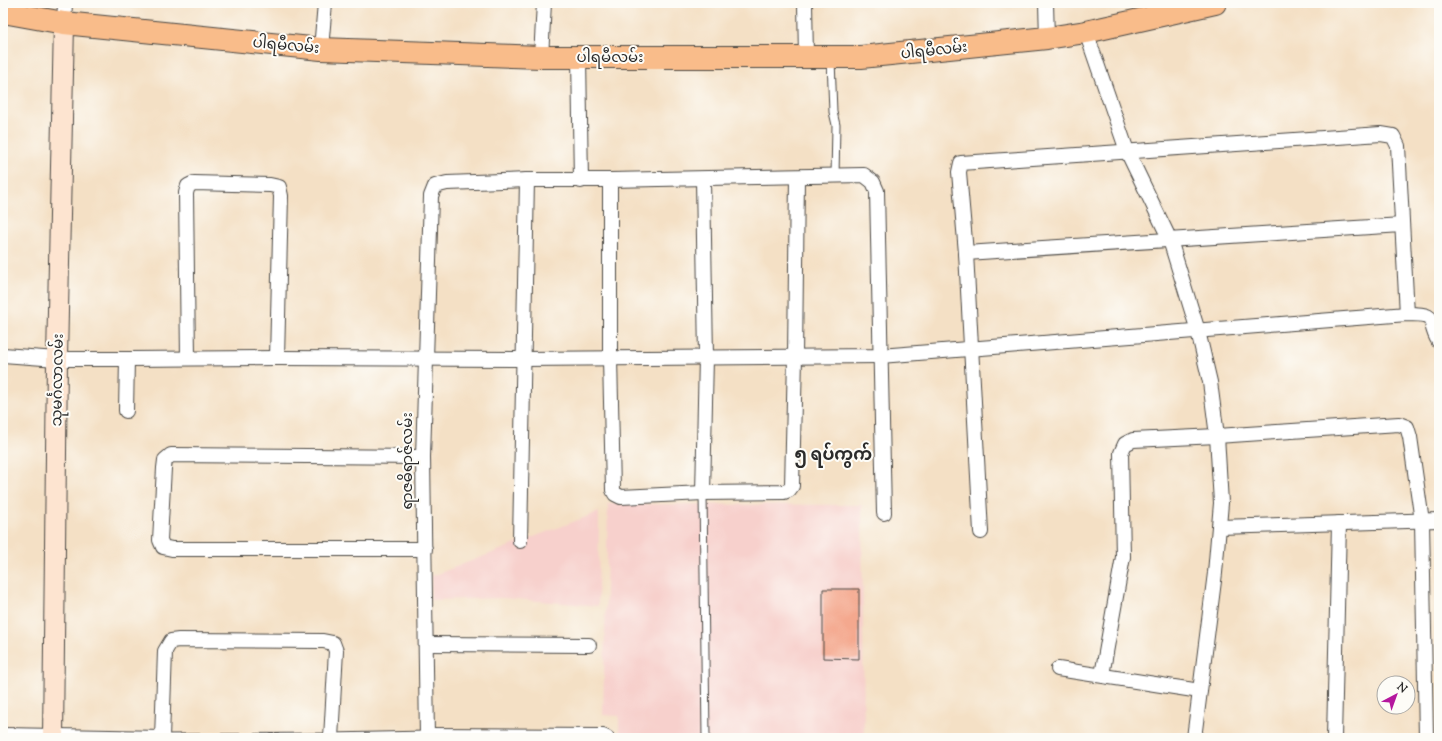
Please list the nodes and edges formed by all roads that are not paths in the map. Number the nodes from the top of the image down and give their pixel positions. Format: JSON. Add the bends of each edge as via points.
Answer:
{"nodes":[{"id":1,"x":324,"y":3,"type":"edge"},
{"id":2,"x":544,"y":3,"type":"edge"},
{"id":3,"x":805,"y":3,"type":"edge"},
{"id":4,"x":1046,"y":3,"type":"edge"},
{"id":5,"x":1215,"y":3,"type":"edge"},
{"id":6,"x":3,"y":12,"type":"edge"},
{"id":7,"x":64,"y":13,"type":"edge"},
{"id":8,"x":1086,"y":32,"type":"junction"},
{"id":9,"x":1047,"y":38,"type":"junction"},
{"id":10,"x":321,"y":49,"type":"junction"},
{"id":11,"x":541,"y":57,"type":"junction"},
{"id":12,"x":579,"y":57,"type":"junction"},
{"id":13,"x":806,"y":57,"type":"junction"},
{"id":14,"x":831,"y":57,"type":"junction"},
{"id":15,"x":1126,"y":152,"type":"junction"},
{"id":16,"x":797,"y":177,"type":"junction"},
{"id":17,"x":835,"y":177,"type":"junction"},
{"id":18,"x":703,"y":179,"type":"junction"},
{"id":19,"x":527,"y":180,"type":"junction"},
{"id":20,"x":581,"y":180,"type":"junction"},
{"id":21,"x":610,"y":180,"type":"junction"},
{"id":22,"x":1402,"y":225,"type":"junction"},
{"id":23,"x":1170,"y":240,"type":"junction"},
{"id":24,"x":966,"y":253,"type":"junction"},
{"id":25,"x":1407,"y":314,"type":"junction"},
{"id":26,"x":1198,"y":331,"type":"junction"},
{"id":27,"x":1439,"y":342,"type":"edge"},
{"id":28,"x":972,"y":349,"type":"junction"},
{"id":29,"x":3,"y":355,"type":"edge"},
{"id":30,"x":880,"y":356,"type":"junction"},
{"id":31,"x":706,"y":357,"type":"junction"},
{"id":32,"x":795,"y":357,"type":"junction"},
{"id":33,"x":188,"y":358,"type":"junction"},
{"id":34,"x":277,"y":358,"type":"junction"},
{"id":35,"x":425,"y":358,"type":"junction"},
{"id":36,"x":610,"y":358,"type":"junction"},
{"id":37,"x":57,"y":359,"type":"junction"},
{"id":38,"x":127,"y":359,"type":"junction"},
{"id":39,"x":522,"y":359,"type":"junction"},
{"id":40,"x":126,"y":411,"type":"dead end"},
{"id":41,"x":1217,"y":436,"type":"junction"},
{"id":42,"x":423,"y":457,"type":"junction"},
{"id":43,"x":703,"y":493,"type":"junction"},
{"id":44,"x":884,"y":513,"type":"dead end"},
{"id":45,"x":1439,"y":520,"type":"edge"},
{"id":46,"x":1422,"y":521,"type":"junction"},
{"id":47,"x":1339,"y":523,"type":"junction"},
{"id":48,"x":1219,"y":527,"type":"junction"},
{"id":49,"x":982,"y":532,"type":"dead end"},
{"id":50,"x":520,"y":540,"type":"dead end"},
{"id":51,"x":425,"y":549,"type":"junction"},
{"id":52,"x":426,"y":644,"type":"junction"},
{"id":53,"x":589,"y":645,"type":"dead end"},
{"id":54,"x":1058,"y":669,"type":"dead end"},
{"id":55,"x":1102,"y":676,"type":"junction"},
{"id":56,"x":1200,"y":691,"type":"junction"},
{"id":57,"x":3,"y":735,"type":"edge"},
{"id":58,"x":53,"y":737,"type":"edge"},
{"id":59,"x":427,"y":737,"type":"edge"},
{"id":60,"x":528,"y":737,"type":"edge"},
{"id":61,"x":162,"y":738,"type":"edge"},
{"id":62,"x":331,"y":738,"type":"edge"},
{"id":63,"x":607,"y":738,"type":"edge"},
{"id":64,"x":706,"y":738,"type":"edge"},
{"id":65,"x":1194,"y":738,"type":"edge"},
{"id":66,"x":1334,"y":738,"type":"edge"},
{"id":67,"x":1426,"y":738,"type":"edge"}],
"edges":[{"from":1,"to":10,"type":"street"},
{"from":2,"to":11,"type":"street"},
{"from":3,"to":13,"type":"street"},
{"from":4,"to":9,"type":"street"},
{"from":5,"to":8,"type":"main road","name":"ပါရမီလမ်း"},
{"from":6,"to":7,"type":"main road","name":"ပါရမီလမ်း"},
{"from":7,"to":10,"type":"main road","name":"ပါရမီလမ်း"},
{"from":7,"to":37,"type":"main road","name":"သုမင်္ဂလာလမ်း"},
{"from":8,"to":9,"type":"main road","name":"ပါရမီလမ်း"},
{"from":8,"to":15,"type":"street"},
{"from":9,"to":14,"type":"main road","name":"ပါရမီလမ်း","via":[[870,56]]},
{"from":10,"to":11,"type":"main road","name":"ပါရမီလမ်း"},
{"from":11,"to":12,"type":"main road","name":"ပါရမီလမ်း"},
{"from":12,"to":13,"type":"main road","name":"ပါရမီလမ်း"},
{"from":12,"to":20,"type":"street"},
{"from":13,"to":14,"type":"main road","name":"ပါရမီလမ်း"},
{"from":14,"to":17,"type":"lane","via":[[832,112],[836,125]]},
{"from":15,"to":22,"type":"street","via":[[1381,134],[1393,136],[1398,146]]},
{"from":15,"to":23,"type":"street"},
{"from":15,"to":24,"type":"street","via":[[961,163],[959,172]]},
{"from":16,"to":17,"type":"street"},
{"from":16,"to":18,"type":"street"},
{"from":16,"to":32,"type":"street"},
{"from":17,"to":30,"type":"street","via":[[864,175],[873,182],[877,191]]},
{"from":18,"to":21,"type":"street"},
{"from":18,"to":31,"type":"street"},
{"from":19,"to":20,"type":"street"},
{"from":19,"to":35,"type":"street","name":"ရာဇဓိရာဇ်လမ်း","via":[[447,183],[435,186],[431,196]]},
{"from":19,"to":39,"type":"street"},
{"from":20,"to":21,"type":"street"},
{"from":21,"to":36,"type":"street"},
{"from":22,"to":23,"type":"street"},
{"from":22,"to":25,"type":"street"},
{"from":23,"to":24,"type":"street"},
{"from":23,"to":26,"type":"street"},
{"from":24,"to":28,"type":"street"},
{"from":25,"to":26,"type":"street"},
{"from":25,"to":27,"type":"street","via":[[1424,314],[1429,317]]},
{"from":26,"to":28,"type":"street"},
{"from":26,"to":41,"type":"street","via":[[1210,382]]},
{"from":28,"to":30,"type":"street"},
{"from":28,"to":49,"type":"street"},
{"from":29,"to":37,"type":"street"},
{"from":30,"to":32,"type":"street"},
{"from":30,"to":44,"type":"street"},
{"from":31,"to":32,"type":"street"},
{"from":31,"to":36,"type":"street"},
{"from":31,"to":43,"type":"street"},
{"from":32,"to":43,"type":"street","via":[[792,486],[784,492]]},
{"from":33,"to":34,"type":"street"},
{"from":33,"to":34,"type":"street","via":[[186,194],[188,186],[194,183],[279,187],[281,196]]},
{"from":33,"to":38,"type":"street"},
{"from":34,"to":35,"type":"street"},
{"from":35,"to":39,"type":"street"},
{"from":35,"to":42,"type":"street","name":"ရာဇဓိရာဇ်လမ်း"},
{"from":36,"to":39,"type":"street"},
{"from":36,"to":43,"type":"street","via":[[615,494],[621,497]]},
{"from":37,"to":38,"type":"street"},
{"from":37,"to":58,"type":"main road","name":"သုမင်္ဂလာလမ်း"},
{"from":38,"to":40,"type":"street"},
{"from":39,"to":50,"type":"street"},
{"from":41,"to":46,"type":"street","via":[[1399,424],[1408,427]]},
{"from":41,"to":48,"type":"street","via":[[1221,503]]},
{"from":41,"to":55,"type":"street","via":[[1133,440],[1125,444],[1121,453],[1123,557]]},
{"from":42,"to":51,"type":"street","name":"ရာဇဓိရာဇ်လမ်း"},
{"from":42,"to":51,"type":"street","via":[[171,455],[165,460],[160,540],[163,547],[172,549]]},
{"from":43,"to":64,"type":"lane"},
{"from":45,"to":46,"type":"street"},
{"from":46,"to":47,"type":"street"},
{"from":46,"to":67,"type":"street"},
{"from":47,"to":48,"type":"street"},
{"from":47,"to":66,"type":"street"},
{"from":48,"to":56,"type":"street"},
{"from":51,"to":52,"type":"street","name":"ရာဇဓိရာဇ်လမ်း"},
{"from":52,"to":53,"type":"street"},
{"from":52,"to":59,"type":"street","name":"ရာဇဓိရာဇ်လမ်း"},
{"from":54,"to":55,"type":"street"},
{"from":55,"to":56,"type":"street"},
{"from":56,"to":65,"type":"street"},
{"from":57,"to":58,"type":"street"},
{"from":58,"to":61,"type":"street"},
{"from":59,"to":60,"type":"street"},
{"from":59,"to":62,"type":"lane"},
{"from":60,"to":63,"type":"street"},
{"from":61,"to":62,"type":"lane"},
{"from":61,"to":62,"type":"street","via":[[165,651],[171,641],[178,640],[333,643],[336,652]]}]}
